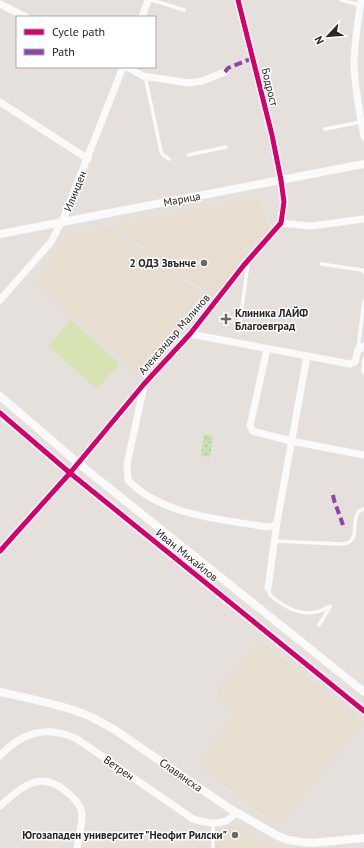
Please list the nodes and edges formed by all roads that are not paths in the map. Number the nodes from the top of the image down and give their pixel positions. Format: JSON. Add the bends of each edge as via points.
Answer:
{"nodes":[{"id":1,"x":148,"y":0,"type":"edge"},
{"id":2,"x":152,"y":0,"type":"edge"},
{"id":3,"x":238,"y":0,"type":"edge"},
{"id":4,"x":341,"y":0,"type":"edge"},
{"id":5,"x":361,"y":2,"type":"edge"},
{"id":6,"x":0,"y":4,"type":"edge"},
{"id":7,"x":184,"y":10,"type":"dead end"},
{"id":8,"x":24,"y":16,"type":"edge"},
{"id":9,"x":142,"y":16,"type":"edge"},
{"id":10,"x":123,"y":68,"type":"edge"},
{"id":11,"x":129,"y":68,"type":"edge"},
{"id":12,"x":225,"y":72,"type":"dead end"},
{"id":13,"x":145,"y":76,"type":"junction"},
{"id":14,"x":0,"y":102,"type":"edge"},
{"id":15,"x":362,"y":122,"type":"junction"},
{"id":16,"x":325,"y":129,"type":"dead end"},
{"id":17,"x":364,"y":137,"type":"edge"},
{"id":18,"x":226,"y":147,"type":"dead end"},
{"id":19,"x":188,"y":155,"type":"dead end"},
{"id":20,"x":88,"y":159,"type":"junction"},
{"id":21,"x":169,"y":159,"type":"dead end"},
{"id":22,"x":364,"y":164,"type":"edge"},
{"id":23,"x":281,"y":180,"type":"junction"},
{"id":24,"x":364,"y":219,"type":"edge"},
{"id":25,"x":61,"y":222,"type":"junction"},
{"id":26,"x":281,"y":223,"type":"junction"},
{"id":27,"x":0,"y":234,"type":"edge"},
{"id":28,"x":248,"y":260,"type":"junction"},
{"id":29,"x":321,"y":264,"type":"dead end"},
{"id":30,"x":364,"y":272,"type":"edge"},
{"id":31,"x":0,"y":300,"type":"edge"},
{"id":32,"x":364,"y":301,"type":"edge"},
{"id":33,"x":239,"y":331,"type":"dead end"},
{"id":34,"x":190,"y":334,"type":"junction"},
{"id":35,"x":267,"y":348,"type":"junction"},
{"id":36,"x":361,"y":348,"type":"edge"},
{"id":37,"x":308,"y":356,"type":"junction"},
{"id":38,"x":364,"y":359,"type":"edge"},
{"id":39,"x":363,"y":372,"type":"dead end"},
{"id":40,"x":144,"y":384,"type":"junction"},
{"id":41,"x":0,"y":396,"type":"edge"},
{"id":42,"x":0,"y":413,"type":"edge"},
{"id":43,"x":291,"y":441,"type":"junction"},
{"id":44,"x":364,"y":455,"type":"edge"},
{"id":45,"x":78,"y":463,"type":"junction"},
{"id":46,"x":70,"y":473,"type":"junction"},
{"id":47,"x":364,"y":509,"type":"edge"},
{"id":48,"x":277,"y":522,"type":"junction"},
{"id":49,"x":274,"y":541,"type":"junction"},
{"id":50,"x":0,"y":550,"type":"edge"},
{"id":51,"x":268,"y":588,"type":"joint"},
{"id":52,"x":319,"y":625,"type":"dead end"},
{"id":53,"x":0,"y":692,"type":"edge"},
{"id":54,"x":364,"y":692,"type":"edge"},
{"id":55,"x":364,"y":711,"type":"edge"},
{"id":56,"x":0,"y":756,"type":"edge"},
{"id":57,"x":0,"y":806,"type":"edge"},
{"id":58,"x":237,"y":813,"type":"junction"},
{"id":59,"x":213,"y":823,"type":"junction"},
{"id":60,"x":364,"y":838,"type":"edge"},
{"id":61,"x":77,"y":848,"type":"edge"},
{"id":62,"x":213,"y":848,"type":"edge"}],
"edges":[{"from":1,"to":9,"type":"street"},
{"from":2,"to":7,"type":"lane"},
{"from":3,"to":23,"type":"street","name":"Бодрост"},
{"from":4,"to":5,"type":"lane"},
{"from":5,"to":15,"type":"street","via":[[354,62]]},
{"from":6,"to":8,"type":"street"},
{"from":10,"to":20,"type":"street","name":"Илинден"},
{"from":11,"to":13,"type":"street"},
{"from":12,"to":13,"type":"street","via":[[202,81],[188,83]]},
{"from":13,"to":21,"type":"lane","via":[[161,151]]},
{"from":14,"to":20,"type":"street"},
{"from":15,"to":16,"type":"lane"},
{"from":15,"to":17,"type":"street"},
{"from":18,"to":19,"type":"lane"},
{"from":20,"to":25,"type":"street","name":"Илинден"},
{"from":22,"to":23,"type":"street","name":"Марица"},
{"from":23,"to":25,"type":"street","name":"Марица"},
{"from":23,"to":26,"type":"street","via":[[284,202]]},
{"from":24,"to":26,"type":"street","via":[[311,226]]},
{"from":25,"to":27,"type":"street","name":"Марица"},
{"from":25,"to":31,"type":"street","name":"Илинден","via":[[51,242]]},
{"from":26,"to":28,"type":"street","name":"Александър Малинов"},
{"from":28,"to":33,"type":"lane"},
{"from":28,"to":34,"type":"street","name":"Александър Малинов"},
{"from":29,"to":30,"type":"lane"},
{"from":32,"to":36,"type":"lane"},
{"from":34,"to":35,"type":"street"},
{"from":34,"to":40,"type":"street","name":"Александър Малинов"},
{"from":35,"to":37,"type":"street"},
{"from":35,"to":43,"type":"street","via":[[250,426],[253,431]]},
{"from":36,"to":37,"type":"street","via":[[355,362],[350,364]]},
{"from":37,"to":43,"type":"street"},
{"from":38,"to":39,"type":"lane"},
{"from":40,"to":45,"type":"street","name":"Александър Малинов"},
{"from":40,"to":48,"type":"street","via":[[127,464],[128,480],[132,485],[181,512],[267,527]]},
{"from":41,"to":45,"type":"street","name":"Иван Михайлов"},
{"from":42,"to":46,"type":"street","name":"Иван Михайлов"},
{"from":43,"to":44,"type":"street"},
{"from":43,"to":48,"type":"street"},
{"from":45,"to":46,"type":"street","name":"Александър Малинов"},
{"from":45,"to":54,"type":"street","name":"Иван Михайлов"},
{"from":46,"to":50,"type":"street","name":"Александър Малинов"},
{"from":46,"to":55,"type":"street","name":"Иван Михайлов"},
{"from":47,"to":49,"type":"lane","via":[[357,514],[353,538],[349,542],[340,544]]},
{"from":48,"to":49,"type":"street"},
{"from":49,"to":51,"type":"street"},
{"from":51,"to":52,"type":"lane","via":[[272,598],[298,612],[317,612],[330,606]]},
{"from":53,"to":58,"type":"street","name":"Славянска","via":[[62,706],[98,720]]},
{"from":56,"to":59,"type":"street","name":"Ветрен","via":[[30,734],[47,731],[61,733],[77,739],[193,818]]},
{"from":57,"to":61,"type":"street","via":[[27,784],[38,781],[56,784],[72,796],[80,809],[81,823]]},
{"from":58,"to":59,"type":"street","via":[[228,820]]},
{"from":58,"to":60,"type":"street","name":"Славянска","via":[[276,835],[295,841],[313,843]]},
{"from":59,"to":62,"type":"lane"}]}
